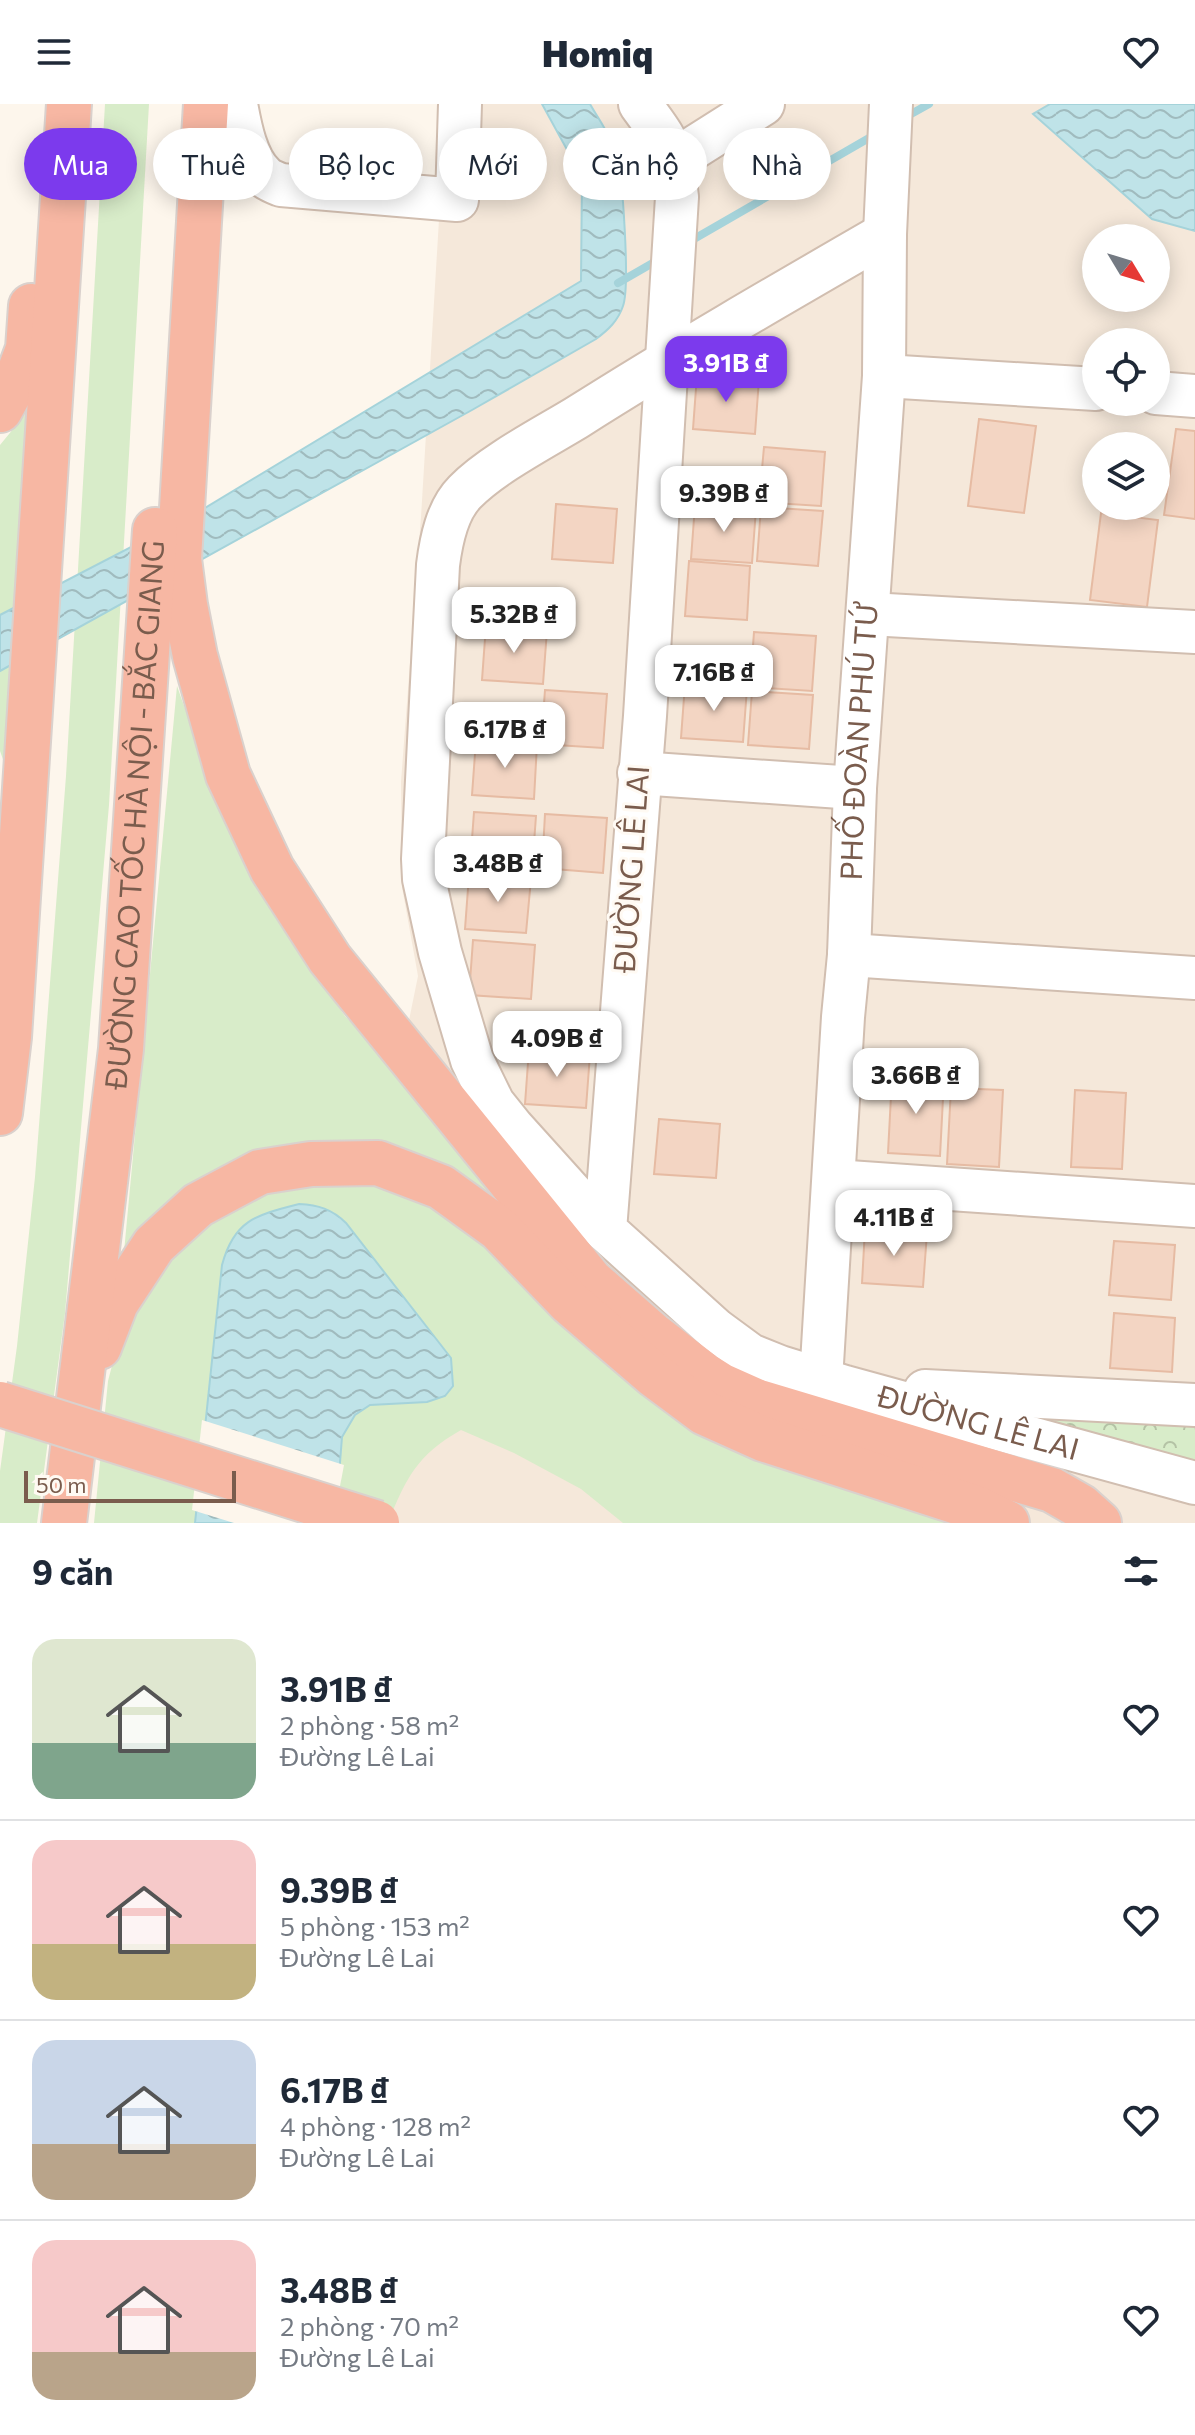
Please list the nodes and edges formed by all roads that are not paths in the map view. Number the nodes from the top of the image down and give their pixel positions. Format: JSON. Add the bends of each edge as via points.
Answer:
{"nodes":[{"id":1,"x":44,"y":104,"type":"edge"},
{"id":2,"x":69,"y":104,"type":"edge"},
{"id":3,"x":182,"y":104,"type":"edge"},
{"id":4,"x":206,"y":104,"type":"edge"},
{"id":5,"x":236,"y":104,"type":"edge"},
{"id":6,"x":460,"y":104,"type":"edge"},
{"id":7,"x":640,"y":104,"type":"edge"},
{"id":8,"x":763,"y":104,"type":"edge"},
{"id":9,"x":891,"y":104,"type":"edge"},
{"id":10,"x":658,"y":128,"type":"edge"},
{"id":11,"x":707,"y":152,"type":"edge"},
{"id":12,"x":674,"y":200,"type":"edge"},
{"id":13,"x":885,"y":234,"type":"junction"},
{"id":14,"x":667,"y":360,"type":"junction"},
{"id":15,"x":884,"y":376,"type":"junction"},
{"id":16,"x":1082,"y":388,"type":"edge"},
{"id":17,"x":1170,"y":394,"type":"edge"},
{"id":18,"x":1195,"y":396,"type":"edge"},
{"id":19,"x":0,"y":410,"type":"edge"},
{"id":20,"x":869,"y":614,"type":"junction"},
{"id":21,"x":1195,"y":632,"type":"edge"},
{"id":22,"x":639,"y":773,"type":"junction"},
{"id":23,"x":855,"y":788,"type":"junction"},
{"id":24,"x":0,"y":794,"type":"edge"},
{"id":25,"x":0,"y":935,"type":"edge"},
{"id":26,"x":849,"y":955,"type":"junction"},
{"id":27,"x":1195,"y":978,"type":"edge"},
{"id":28,"x":0,"y":1113,"type":"edge"},
{"id":29,"x":834,"y":1181,"type":"junction"},
{"id":30,"x":1195,"y":1206,"type":"edge"},
{"id":31,"x":605,"y":1230,"type":"junction"},
{"id":32,"x":833,"y":1384,"type":"junction"},
{"id":33,"x":0,"y":1404,"type":"edge"},
{"id":34,"x":1195,"y":1405,"type":"edge"},
{"id":35,"x":74,"y":1434,"type":"junction"},
{"id":36,"x":1195,"y":1483,"type":"edge"},
{"id":37,"x":64,"y":1523,"type":"edge"},
{"id":38,"x":377,"y":1523,"type":"edge"},
{"id":39,"x":1007,"y":1523,"type":"edge"},
{"id":40,"x":1099,"y":1523,"type":"edge"}],
"edges":[{"from":1,"to":19,"type":"highway","via":[[28,349]]},
{"from":2,"to":28,"type":"highway"},
{"from":3,"to":35,"type":"highway","name":"ĐƯỜNG CAO TỐC HÀ NỘI - BẮC GIANG","via":[[121,1049]]},
{"from":4,"to":40,"type":"highway","via":[[179,559],[195,656],[228,775],[272,869],[330,959],[573,1259],[654,1336],[713,1380],[756,1401],[1052,1490]]},
{"from":5,"to":6,"type":"street","via":[[251,157],[264,176],[281,185],[457,200]]},
{"from":7,"to":10,"type":"street","name":"ĐƯỜNG LÊ LAI"},
{"from":8,"to":11,"type":"street"},
{"from":9,"to":13,"type":"street","name":"PHỐ ĐOÀN PHÚ TỨ"},
{"from":12,"to":14,"type":"street","name":"ĐƯỜNG LÊ LAI"},
{"from":13,"to":14,"type":"street"},
{"from":13,"to":15,"type":"street","name":"PHỐ ĐOÀN PHÚ TỨ"},
{"from":14,"to":22,"type":"street","name":"ĐƯỜNG LÊ LAI"},
{"from":14,"to":31,"type":"street","via":[[463,493],[447,525],[438,565],[423,845],[424,879],[440,952],[472,1060],[493,1103]]},
{"from":15,"to":16,"type":"street"},
{"from":15,"to":20,"type":"street","name":"PHỐ ĐOÀN PHÚ TỨ"},
{"from":17,"to":18,"type":"street"},
{"from":20,"to":21,"type":"street"},
{"from":20,"to":23,"type":"street","name":"PHỐ ĐOÀN PHÚ TỨ"},
{"from":22,"to":23,"type":"street"},
{"from":22,"to":31,"type":"street","name":"ĐƯỜNG LÊ LAI"},
{"from":23,"to":26,"type":"street","name":"PHỐ ĐOÀN PHÚ TỨ"},
{"from":24,"to":25,"type":"highway","via":[[8,838]]},
{"from":26,"to":27,"type":"street"},
{"from":26,"to":29,"type":"street","name":"PHỐ ĐOÀN PHÚ TỨ"},
{"from":29,"to":30,"type":"street"},
{"from":29,"to":32,"type":"street","name":"PHỐ ĐOÀN PHÚ TỨ"},
{"from":31,"to":32,"type":"street","name":"ĐƯỜNG LÊ LAI","via":[[750,1355]]},
{"from":32,"to":34,"type":"street"},
{"from":32,"to":36,"type":"street","name":"ĐƯỜNG LÊ LAI"},
{"from":33,"to":38,"type":"highway","bridge":true},
{"from":35,"to":37,"type":"highway","name":"ĐƯỜNG CAO TỐC HÀ NỘI - BẮC GIANG"},
{"from":35,"to":39,"type":"highway","via":[[116,1303],[154,1245],[198,1205],[260,1172],[311,1164],[378,1163],[441,1187],[499,1229],[569,1302],[705,1413],[763,1439],[979,1509]]}]}
